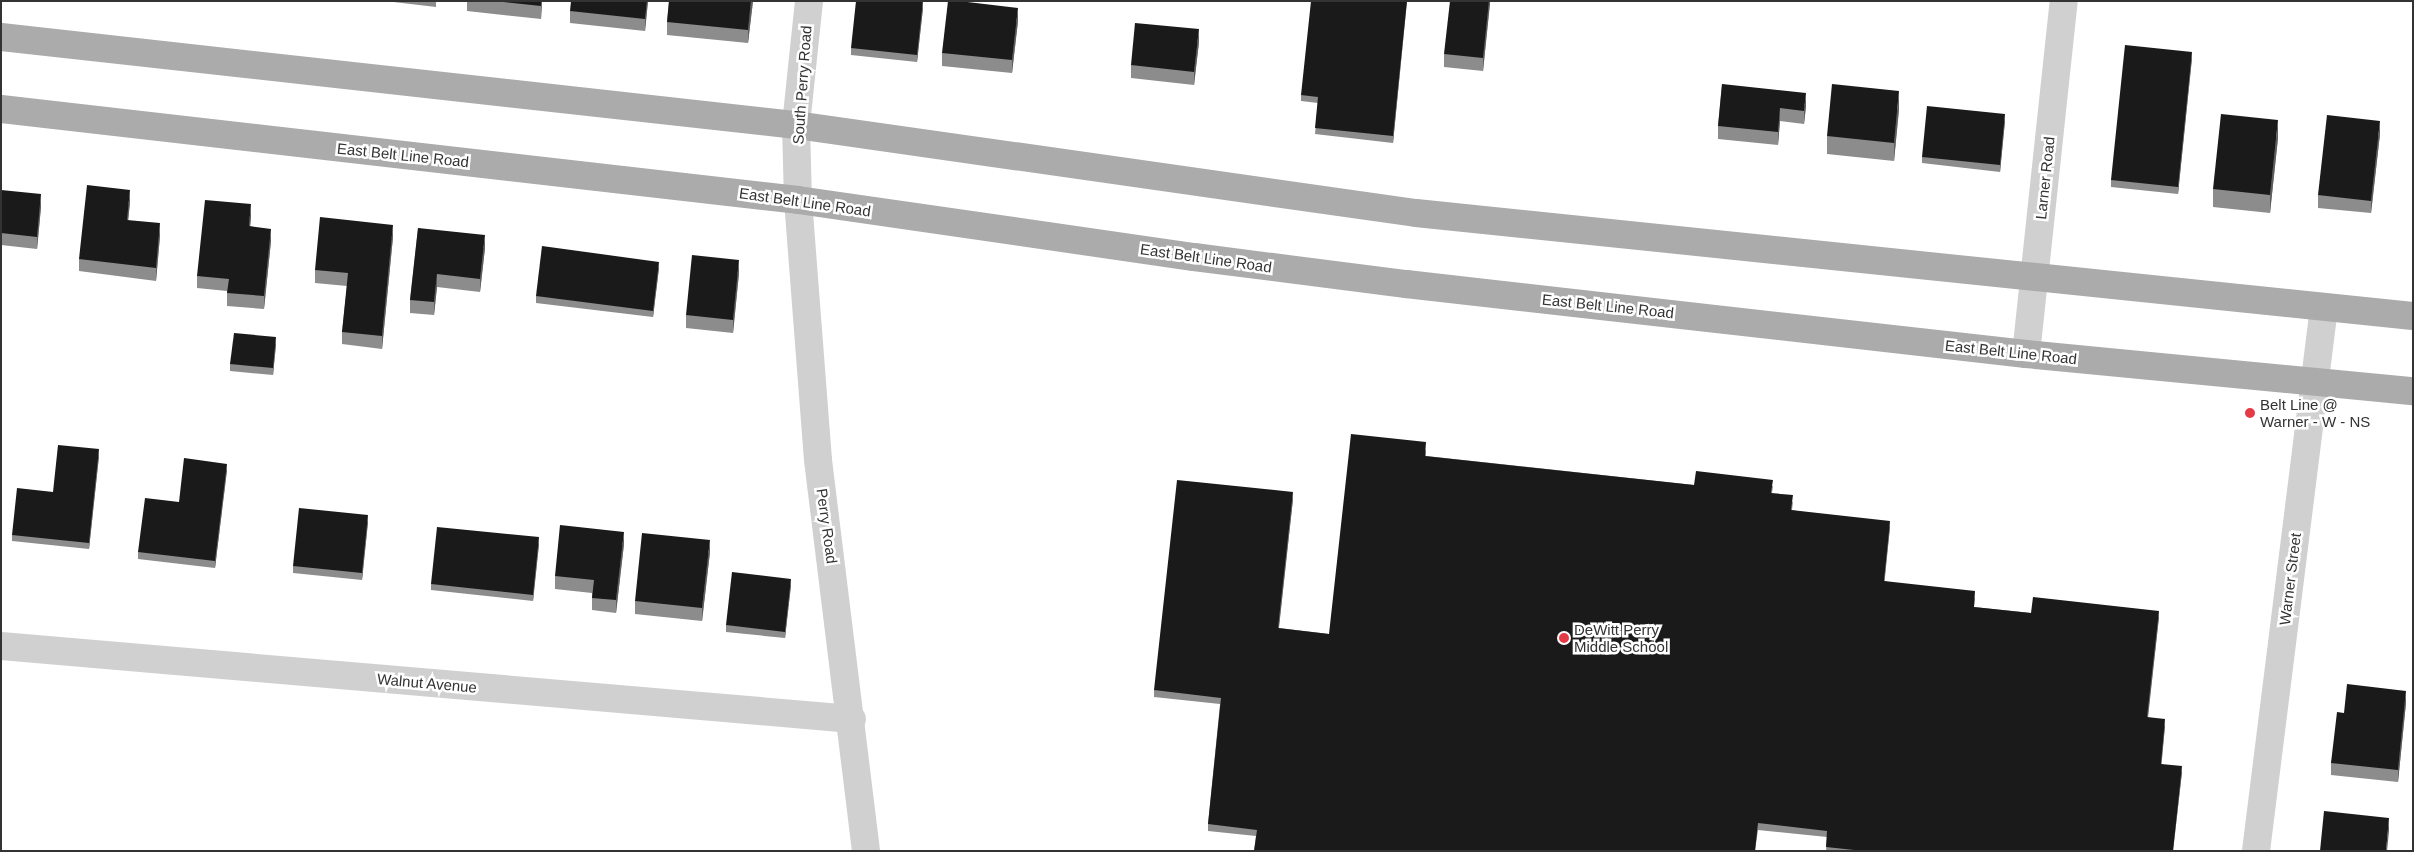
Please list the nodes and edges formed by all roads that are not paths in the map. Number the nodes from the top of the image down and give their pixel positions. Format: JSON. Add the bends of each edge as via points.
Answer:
{"nodes":[{"id":1,"x":809,"y":1,"type":"edge"},
{"id":2,"x":2064,"y":1,"type":"edge"},
{"id":3,"x":1,"y":37,"type":"edge"},
{"id":4,"x":1,"y":109,"type":"edge"},
{"id":5,"x":796,"y":126,"type":"junction"},
{"id":6,"x":798,"y":200,"type":"junction"},
{"id":7,"x":2035,"y":277,"type":"junction"},
{"id":8,"x":2324,"y":307,"type":"junction"},
{"id":9,"x":2413,"y":316,"type":"edge"},
{"id":10,"x":2026,"y":354,"type":"junction"},
{"id":11,"x":2316,"y":381,"type":"junction"},
{"id":12,"x":2413,"y":391,"type":"edge"},
{"id":13,"x":1,"y":646,"type":"edge"},
{"id":14,"x":852,"y":719,"type":"junction"},
{"id":15,"x":866,"y":851,"type":"edge"},
{"id":16,"x":2256,"y":851,"type":"edge"}],
"edges":[{"from":1,"to":5,"type":"street","name":"South Perry Road"},
{"from":2,"to":7,"type":"street","name":"Larner Road"},
{"from":3,"to":5,"type":"main road"},
{"from":4,"to":6,"type":"main road","name":"East Belt Line Road"},
{"from":5,"to":6,"type":"street","name":"South Perry Road"},
{"from":5,"to":7,"type":"main road","via":[[1416,213]]},
{"from":6,"to":10,"type":"main road","name":"East Belt Line Road","via":[[1204,258]]},
{"from":6,"to":14,"type":"street","name":"Perry Road","via":[[818,460]]},
{"from":7,"to":8,"type":"main road"},
{"from":7,"to":10,"type":"street","name":"Larner Road"},
{"from":8,"to":9,"type":"main road"},
{"from":8,"to":11,"type":"street","name":"Warner Street"},
{"from":10,"to":11,"type":"main road","name":"East Belt Line Road"},
{"from":11,"to":12,"type":"main road","name":"East Belt Line Road"},
{"from":11,"to":16,"type":"street","name":"Warner Street"},
{"from":13,"to":14,"type":"street","name":"Walnut Avenue"},
{"from":14,"to":15,"type":"street","name":"Perry Road"}]}
